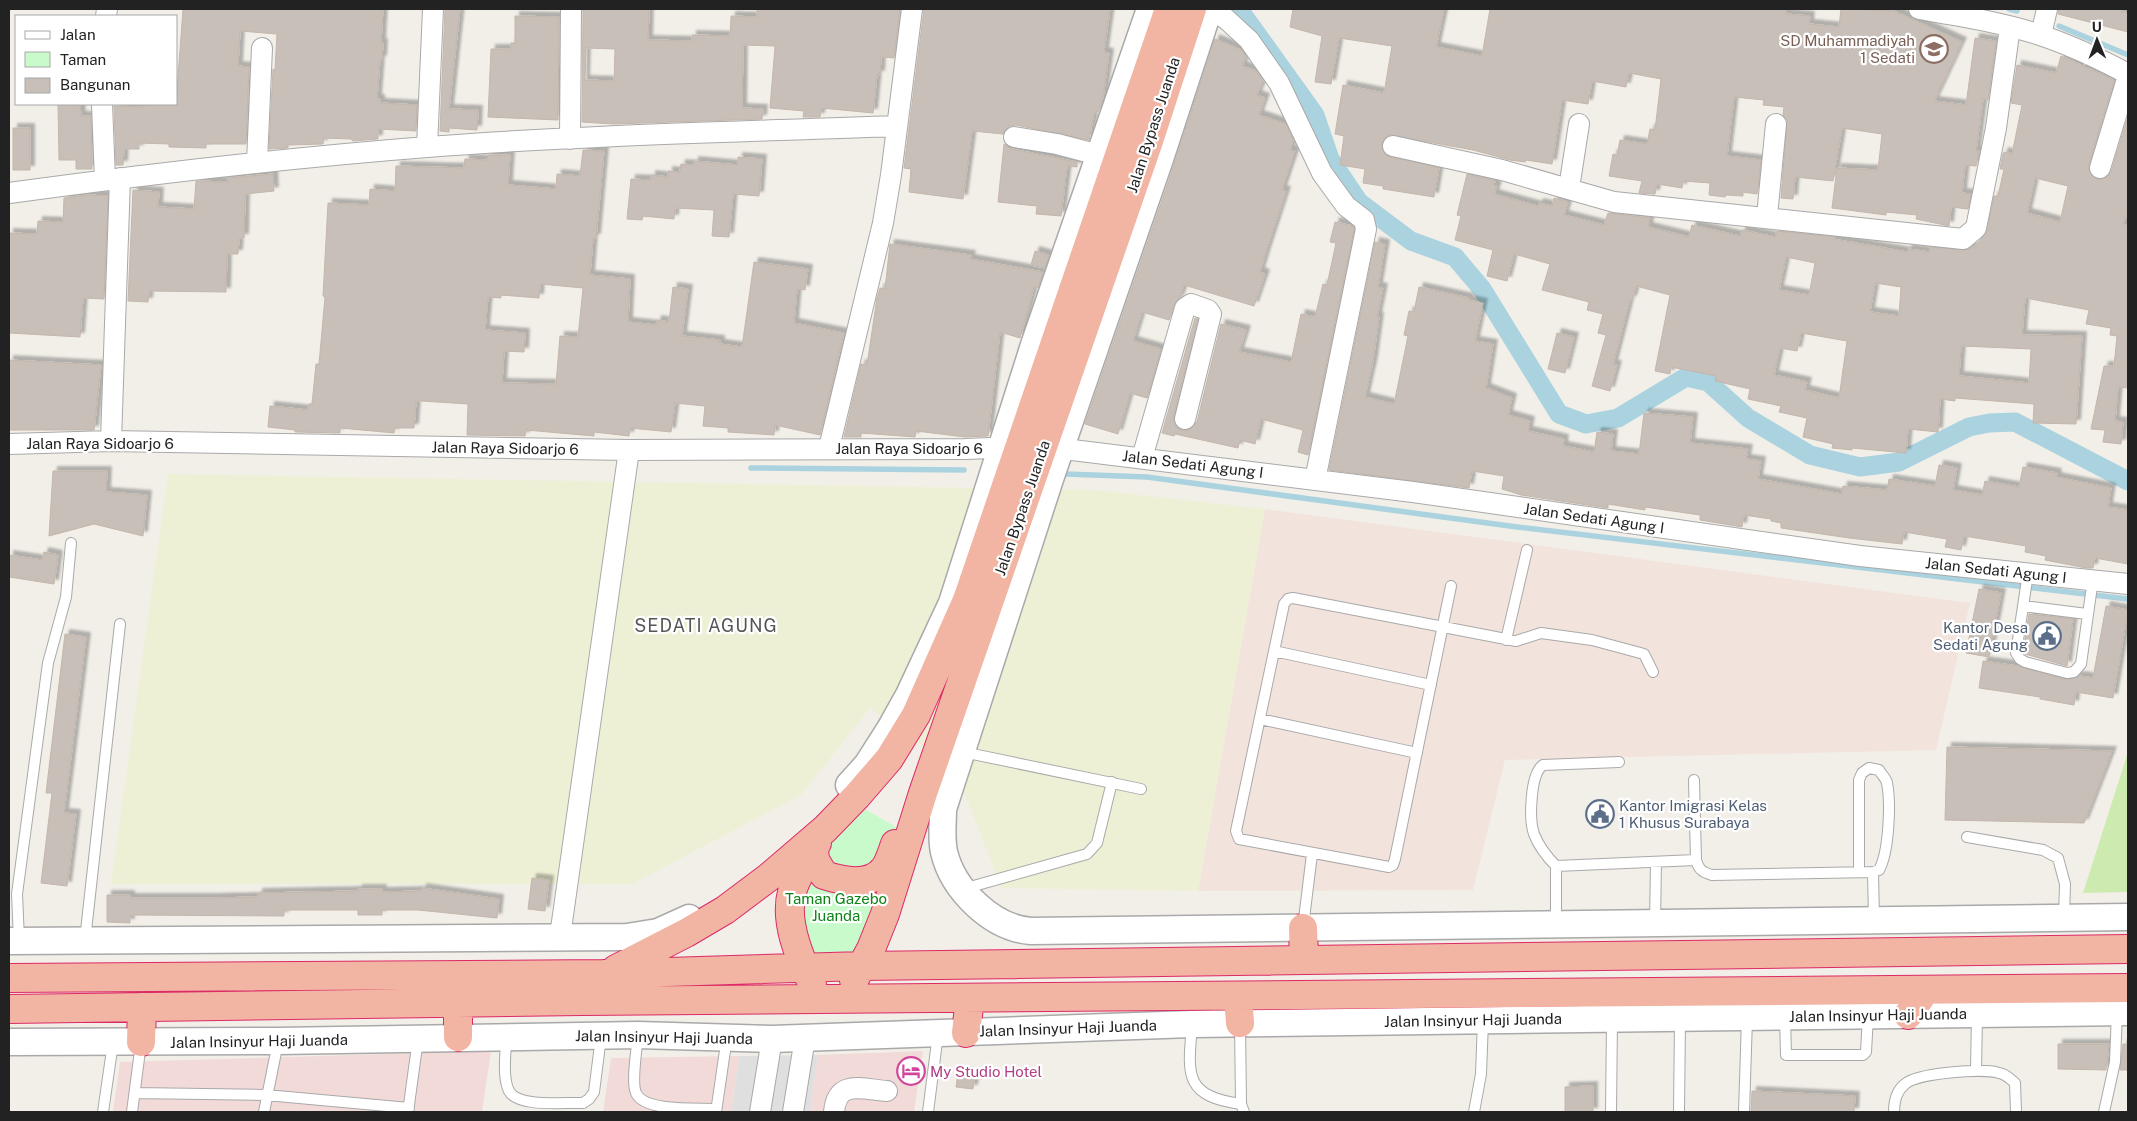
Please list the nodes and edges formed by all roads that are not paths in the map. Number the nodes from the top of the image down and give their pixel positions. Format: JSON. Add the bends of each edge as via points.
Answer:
{"nodes":[{"id":1,"x":433,"y":9,"type":"edge"},
{"id":2,"x":571,"y":9,"type":"edge"},
{"id":3,"x":912,"y":9,"type":"edge"},
{"id":4,"x":1150,"y":9,"type":"edge"},
{"id":5,"x":1169,"y":9,"type":"edge"},
{"id":6,"x":1203,"y":9,"type":"edge"},
{"id":7,"x":1919,"y":9,"type":"edge"},
{"id":8,"x":2047,"y":9,"type":"edge"},
{"id":9,"x":2010,"y":27,"type":"junction"},
{"id":10,"x":2041,"y":35,"type":"junction"},
{"id":11,"x":262,"y":48,"type":"dead end"},
{"id":12,"x":2128,"y":75,"type":"edge"},
{"id":13,"x":102,"y":105,"type":"edge"},
{"id":14,"x":1578,"y":124,"type":"dead end"},
{"id":15,"x":1776,"y":124,"type":"dead end"},
{"id":16,"x":896,"y":126,"type":"junction"},
{"id":17,"x":1014,"y":137,"type":"dead end"},
{"id":18,"x":1138,"y":138,"type":"junction"},
{"id":19,"x":570,"y":139,"type":"junction"},
{"id":20,"x":1393,"y":146,"type":"dead end"},
{"id":21,"x":427,"y":147,"type":"junction"},
{"id":22,"x":1099,"y":155,"type":"junction"},
{"id":23,"x":257,"y":162,"type":"junction"},
{"id":24,"x":2100,"y":168,"type":"dead end"},
{"id":25,"x":112,"y":179,"type":"junction"},
{"id":26,"x":1569,"y":188,"type":"junction"},
{"id":27,"x":9,"y":193,"type":"edge"},
{"id":28,"x":1766,"y":216,"type":"junction"},
{"id":29,"x":1043,"y":347,"type":"junction"},
{"id":30,"x":1185,"y":419,"type":"dead end"},
{"id":31,"x":111,"y":441,"type":"junction"},
{"id":32,"x":9,"y":444,"type":"edge"},
{"id":33,"x":829,"y":448,"type":"junction"},
{"id":34,"x":629,"y":450,"type":"junction"},
{"id":35,"x":1142,"y":458,"type":"junction"},
{"id":36,"x":1027,"y":459,"type":"junction"},
{"id":37,"x":1315,"y":480,"type":"junction"},
{"id":38,"x":71,"y":543,"type":"dead end"},
{"id":39,"x":1527,"y":550,"type":"dead end"},
{"id":40,"x":2028,"y":578,"type":"junction"},
{"id":41,"x":2092,"y":584,"type":"junction"},
{"id":42,"x":2128,"y":584,"type":"edge"},
{"id":43,"x":1451,"y":586,"type":"dead end"},
{"id":44,"x":2024,"y":601,"type":"junction"},
{"id":45,"x":2087,"y":614,"type":"junction"},
{"id":46,"x":120,"y":624,"type":"dead end"},
{"id":47,"x":1443,"y":627,"type":"junction"},
{"id":48,"x":1506,"y":640,"type":"junction"},
{"id":49,"x":1274,"y":651,"type":"junction"},
{"id":50,"x":1652,"y":672,"type":"dead end"},
{"id":51,"x":1431,"y":685,"type":"junction"},
{"id":52,"x":1260,"y":719,"type":"junction"},
{"id":53,"x":962,"y":752,"type":"junction"},
{"id":54,"x":1417,"y":753,"type":"junction"},
{"id":55,"x":1619,"y":762,"type":"dead end"},
{"id":56,"x":1694,"y":780,"type":"dead end"},
{"id":57,"x":1112,"y":782,"type":"junction"},
{"id":58,"x":1141,"y":788,"type":"dead end"},
{"id":59,"x":923,"y":793,"type":"junction"},
{"id":60,"x":1967,"y":836,"type":"dead end"},
{"id":61,"x":820,"y":839,"type":"junction"},
{"id":62,"x":1312,"y":854,"type":"junction"},
{"id":63,"x":1696,"y":860,"type":"junction"},
{"id":64,"x":1656,"y":862,"type":"junction"},
{"id":65,"x":1556,"y":866,"type":"junction"},
{"id":66,"x":1859,"y":872,"type":"junction"},
{"id":67,"x":1873,"y":872,"type":"junction"},
{"id":68,"x":962,"y":889,"type":"junction"},
{"id":69,"x":13,"y":893,"type":"edge"},
{"id":70,"x":2064,"y":918,"type":"junction"},
{"id":71,"x":2128,"y":918,"type":"edge"},
{"id":72,"x":1874,"y":921,"type":"junction"},
{"id":73,"x":1654,"y":924,"type":"junction"},
{"id":74,"x":1556,"y":926,"type":"junction"},
{"id":75,"x":1303,"y":928,"type":"junction"},
{"id":76,"x":560,"y":936,"type":"junction"},
{"id":77,"x":85,"y":940,"type":"junction"},
{"id":78,"x":14,"y":941,"type":"edge"},
{"id":79,"x":2128,"y":949,"type":"edge"},
{"id":80,"x":1304,"y":960,"type":"junction"},
{"id":81,"x":862,"y":966,"type":"junction"},
{"id":82,"x":804,"y":968,"type":"junction"},
{"id":83,"x":603,"y":974,"type":"junction"},
{"id":84,"x":9,"y":978,"type":"edge"},
{"id":85,"x":1926,"y":990,"type":"junction"},
{"id":86,"x":970,"y":998,"type":"junction"},
{"id":87,"x":829,"y":1001,"type":"junction"},
{"id":88,"x":458,"y":1004,"type":"junction"},
{"id":89,"x":2125,"y":1004,"type":"edge"},
{"id":90,"x":142,"y":1007,"type":"junction"},
{"id":91,"x":9,"y":1009,"type":"edge"},
{"id":92,"x":1239,"y":1010,"type":"junction"},
{"id":93,"x":1977,"y":1014,"type":"junction"},
{"id":94,"x":1868,"y":1015,"type":"junction"},
{"id":95,"x":1908,"y":1015,"type":"junction"},
{"id":96,"x":1785,"y":1016,"type":"junction"},
{"id":97,"x":1747,"y":1017,"type":"junction"},
{"id":98,"x":1680,"y":1018,"type":"junction"},
{"id":99,"x":1612,"y":1019,"type":"junction"},
{"id":100,"x":1483,"y":1020,"type":"junction"},
{"id":101,"x":1192,"y":1024,"type":"junction"},
{"id":102,"x":966,"y":1032,"type":"junction"},
{"id":103,"x":938,"y":1033,"type":"junction"},
{"id":104,"x":601,"y":1035,"type":"junction"},
{"id":105,"x":638,"y":1035,"type":"junction"},
{"id":106,"x":727,"y":1036,"type":"junction"},
{"id":107,"x":458,"y":1037,"type":"junction"},
{"id":108,"x":506,"y":1037,"type":"junction"},
{"id":109,"x":418,"y":1038,"type":"junction"},
{"id":110,"x":805,"y":1038,"type":"junction"},
{"id":111,"x":772,"y":1039,"type":"junction"},
{"id":112,"x":278,"y":1041,"type":"junction"},
{"id":113,"x":9,"y":1042,"type":"edge"},
{"id":114,"x":113,"y":1042,"type":"junction"},
{"id":115,"x":142,"y":1042,"type":"junction"},
{"id":116,"x":1976,"y":1070,"type":"junction"},
{"id":117,"x":887,"y":1091,"type":"dead end"},
{"id":118,"x":135,"y":1093,"type":"junction"},
{"id":119,"x":266,"y":1096,"type":"junction"},
{"id":120,"x":1242,"y":1108,"type":"edge"},
{"id":121,"x":408,"y":1110,"type":"edge"},
{"id":122,"x":716,"y":1111,"type":"edge"},
{"id":123,"x":103,"y":1112,"type":"edge"},
{"id":124,"x":132,"y":1112,"type":"edge"},
{"id":125,"x":264,"y":1112,"type":"edge"},
{"id":126,"x":760,"y":1112,"type":"edge"},
{"id":127,"x":793,"y":1112,"type":"edge"},
{"id":128,"x":834,"y":1112,"type":"edge"},
{"id":129,"x":928,"y":1112,"type":"edge"},
{"id":130,"x":1474,"y":1112,"type":"edge"},
{"id":131,"x":1611,"y":1112,"type":"edge"},
{"id":132,"x":1679,"y":1112,"type":"edge"},
{"id":133,"x":1744,"y":1112,"type":"edge"},
{"id":134,"x":1894,"y":1112,"type":"edge"},
{"id":135,"x":2016,"y":1112,"type":"edge"},
{"id":136,"x":2104,"y":1112,"type":"edge"}],
"edges":[{"from":1,"to":21,"type":"street"},
{"from":2,"to":19,"type":"street"},
{"from":3,"to":16,"type":"street"},
{"from":4,"to":22,"type":"street"},
{"from":5,"to":18,"type":"highway","name":"Jalan Bypass Juanda"},
{"from":6,"to":18,"type":"highway","name":"Jalan Bypass Juanda"},
{"from":6,"to":36,"type":"street","via":[[1160,158]]},
{"from":6,"to":37,"type":"street","via":[[1225,18],[1249,40],[1279,83],[1322,173],[1346,206],[1364,220],[1366,229]]},
{"from":7,"to":9,"type":"street"},
{"from":8,"to":10,"type":"street"},
{"from":9,"to":10,"type":"street"},
{"from":9,"to":28,"type":"street","via":[[1996,128],[1976,228],[1968,237],[1957,240]]},
{"from":10,"to":12,"type":"street"},
{"from":11,"to":23,"type":"street"},
{"from":12,"to":24,"type":"street"},
{"from":13,"to":25,"type":"street"},
{"from":14,"to":26,"type":"street"},
{"from":15,"to":28,"type":"street"},
{"from":16,"to":19,"type":"street"},
{"from":16,"to":33,"type":"street","via":[[882,223]]},
{"from":17,"to":22,"type":"street"},
{"from":18,"to":29,"type":"highway","name":"Jalan Bypass Juanda"},
{"from":18,"to":36,"type":"highway","name":"Jalan Bypass Juanda"},
{"from":19,"to":21,"type":"street"},
{"from":20,"to":26,"type":"street"},
{"from":21,"to":23,"type":"street"},
{"from":22,"to":29,"type":"street"},
{"from":23,"to":25,"type":"street"},
{"from":25,"to":27,"type":"street"},
{"from":25,"to":31,"type":"street"},
{"from":26,"to":28,"type":"street","via":[[1614,202]]},
{"from":29,"to":36,"type":"highway","name":"Jalan Bypass Juanda"},
{"from":30,"to":35,"type":"street","via":[[1211,314],[1191,304],[1185,308]]},
{"from":31,"to":32,"type":"street","name":"Jalan Raya Sidoarjo 6"},
{"from":31,"to":34,"type":"street","name":"Jalan Raya Sidoarjo 6"},
{"from":33,"to":34,"type":"street","name":"Jalan Raya Sidoarjo 6"},
{"from":33,"to":36,"type":"street","name":"Jalan Raya Sidoarjo 6"},
{"from":34,"to":76,"type":"street"},
{"from":35,"to":36,"type":"street","name":"Jalan Sedati Agung I"},
{"from":35,"to":37,"type":"street","name":"Jalan Sedati Agung I"},
{"from":36,"to":53,"type":"street"},
{"from":36,"to":59,"type":"highway","name":"Jalan Bypass Juanda"},
{"from":36,"to":61,"type":"highway","name":"Jalan Bypass Juanda","via":[[916,715],[889,759]]},
{"from":36,"to":76,"type":"street","via":[[952,603],[909,695],[867,765],[823,813],[740,886],[681,923],[649,934],[627,937]]},
{"from":37,"to":40,"type":"street","name":"Jalan Sedati Agung I"},
{"from":38,"to":69,"type":"lane","via":[[66,597],[48,663]]},
{"from":39,"to":48,"type":"lane"},
{"from":40,"to":41,"type":"street","name":"Jalan Sedati Agung I"},
{"from":40,"to":44,"type":"lane"},
{"from":41,"to":42,"type":"street","name":"Jalan Sedati Agung I"},
{"from":41,"to":45,"type":"lane"},
{"from":43,"to":47,"type":"lane"},
{"from":44,"to":45,"type":"lane"},
{"from":44,"to":45,"type":"lane","via":[[2016,653],[2020,659],[2067,673],[2074,672],[2081,664]]},
{"from":46,"to":77,"type":"lane"},
{"from":47,"to":48,"type":"lane"},
{"from":47,"to":49,"type":"lane","via":[[1293,598],[1284,604]]},
{"from":47,"to":51,"type":"lane"},
{"from":48,"to":50,"type":"lane","via":[[1516,641],[1541,633],[1592,640],[1644,654]]},
{"from":49,"to":51,"type":"lane"},
{"from":49,"to":52,"type":"lane"},
{"from":51,"to":54,"type":"lane"},
{"from":52,"to":54,"type":"lane"},
{"from":52,"to":62,"type":"lane","via":[[1236,836]]},
{"from":53,"to":57,"type":"lane"},
{"from":53,"to":68,"type":"street","via":[[943,809],[942,837],[944,853]]},
{"from":54,"to":62,"type":"lane","via":[[1393,865],[1389,867]]},
{"from":55,"to":65,"type":"lane","via":[[1543,765],[1538,768],[1532,784],[1533,831],[1543,853]]},
{"from":56,"to":63,"type":"lane"},
{"from":57,"to":58,"type":"lane"},
{"from":57,"to":68,"type":"lane","via":[[1097,843],[1087,854]]},
{"from":59,"to":61,"type":"highway","via":[[907,817],[885,868],[870,879],[852,881],[824,875],[815,860]]},
{"from":59,"to":81,"type":"highway","name":"Jalan Bypass Juanda","via":[[885,914]]},
{"from":60,"to":70,"type":"lane","via":[[2043,850],[2058,858],[2065,884]]},
{"from":61,"to":82,"type":"highway","name":"Jalan Bypass Juanda","via":[[792,892],[790,911],[794,937]]},
{"from":61,"to":83,"type":"highway","name":"Jalan Bypass Juanda","via":[[725,910],[635,961]]},
{"from":62,"to":75,"type":"lane"},
{"from":63,"to":64,"type":"lane"},
{"from":63,"to":66,"type":"lane","via":[[1698,868],[1712,875]]},
{"from":64,"to":65,"type":"lane"},
{"from":64,"to":73,"type":"lane"},
{"from":65,"to":74,"type":"lane"},
{"from":66,"to":67,"type":"lane"},
{"from":66,"to":67,"type":"lane","via":[[1858,786],[1862,773],[1869,768],[1879,770],[1886,781],[1888,797],[1886,854],[1879,870]]},
{"from":67,"to":72,"type":"lane"},
{"from":68,"to":75,"type":"street","via":[[1000,922],[1019,930]]},
{"from":69,"to":78,"type":"lane"},
{"from":70,"to":71,"type":"street"},
{"from":70,"to":72,"type":"street"},
{"from":72,"to":73,"type":"street"},
{"from":73,"to":74,"type":"street"},
{"from":74,"to":75,"type":"street"},
{"from":75,"to":80,"type":"highway"},
{"from":76,"to":77,"type":"street"},
{"from":77,"to":78,"type":"street"},
{"from":79,"to":80,"type":"highway"},
{"from":80,"to":81,"type":"highway"},
{"from":81,"to":82,"type":"highway"},
{"from":81,"to":87,"type":"highway","name":"Jalan Bypass Juanda"},
{"from":82,"to":83,"type":"highway"},
{"from":82,"to":87,"type":"highway","name":"Jalan Bypass Juanda"},
{"from":83,"to":84,"type":"highway"},
{"from":85,"to":89,"type":"highway","name":"Jalan Insinyur Haji Juanda"},
{"from":85,"to":92,"type":"highway","name":"Jalan Insinyur Haji Juanda"},
{"from":85,"to":95,"type":"highway"},
{"from":86,"to":87,"type":"highway","name":"Jalan Insinyur Haji Juanda"},
{"from":86,"to":92,"type":"highway","name":"Jalan Insinyur Haji Juanda"},
{"from":86,"to":102,"type":"highway"},
{"from":87,"to":88,"type":"highway","name":"Jalan Insinyur Haji Juanda"},
{"from":88,"to":90,"type":"highway","name":"Jalan Insinyur Haji Juanda"},
{"from":88,"to":107,"type":"highway"},
{"from":89,"to":93,"type":"street","name":"Jalan Insinyur Haji Juanda"},
{"from":89,"to":136,"type":"lane"},
{"from":90,"to":91,"type":"highway","name":"Jalan Insinyur Haji Juanda"},
{"from":90,"to":115,"type":"highway"},
{"from":92,"to":100,"type":"street","name":"Jalan Insinyur Haji Juanda"},
{"from":92,"to":101,"type":"street","name":"Jalan Insinyur Haji Juanda"},
{"from":92,"to":120,"type":"lane"},
{"from":93,"to":95,"type":"street","name":"Jalan Insinyur Haji Juanda"},
{"from":93,"to":116,"type":"lane"},
{"from":94,"to":95,"type":"street","name":"Jalan Insinyur Haji Juanda"},
{"from":94,"to":96,"type":"street","name":"Jalan Insinyur Haji Juanda"},
{"from":94,"to":96,"type":"lane","via":[[1866,1052],[1863,1055],[1786,1055]]},
{"from":96,"to":97,"type":"street","name":"Jalan Insinyur Haji Juanda"},
{"from":97,"to":98,"type":"street","name":"Jalan Insinyur Haji Juanda"},
{"from":97,"to":133,"type":"lane"},
{"from":98,"to":99,"type":"street","name":"Jalan Insinyur Haji Juanda"},
{"from":98,"to":132,"type":"lane"},
{"from":99,"to":100,"type":"street","name":"Jalan Insinyur Haji Juanda"},
{"from":99,"to":131,"type":"lane"},
{"from":100,"to":130,"type":"lane","via":[[1481,1074]]},
{"from":101,"to":102,"type":"street","name":"Jalan Insinyur Haji Juanda"},
{"from":101,"to":120,"type":"lane","via":[[1191,1079],[1207,1095]]},
{"from":102,"to":103,"type":"street","name":"Jalan Insinyur Haji Juanda"},
{"from":103,"to":110,"type":"street","name":"Jalan Insinyur Haji Juanda"},
{"from":103,"to":129,"type":"lane"},
{"from":104,"to":105,"type":"street","name":"Jalan Insinyur Haji Juanda"},
{"from":104,"to":108,"type":"street","name":"Jalan Insinyur Haji Juanda"},
{"from":104,"to":108,"type":"lane","via":[[594,1092],[583,1103],[528,1102],[515,1098],[506,1081]]},
{"from":105,"to":106,"type":"street","name":"Jalan Insinyur Haji Juanda"},
{"from":105,"to":122,"type":"lane","via":[[635,1088],[644,1103]]},
{"from":106,"to":111,"type":"street","name":"Jalan Insinyur Haji Juanda"},
{"from":106,"to":122,"type":"lane"},
{"from":107,"to":108,"type":"street","name":"Jalan Insinyur Haji Juanda"},
{"from":107,"to":109,"type":"street","name":"Jalan Insinyur Haji Juanda"},
{"from":109,"to":112,"type":"street","name":"Jalan Insinyur Haji Juanda"},
{"from":109,"to":121,"type":"lane"},
{"from":110,"to":111,"type":"street","name":"Jalan Insinyur Haji Juanda"},
{"from":110,"to":127,"type":"street"},
{"from":111,"to":126,"type":"street"},
{"from":112,"to":115,"type":"street","name":"Jalan Insinyur Haji Juanda"},
{"from":112,"to":119,"type":"lane"},
{"from":113,"to":114,"type":"street","name":"Jalan Insinyur Haji Juanda"},
{"from":114,"to":115,"type":"street","name":"Jalan Insinyur Haji Juanda"},
{"from":114,"to":123,"type":"lane"},
{"from":115,"to":118,"type":"lane"},
{"from":116,"to":134,"type":"lane","via":[[1905,1083],[1898,1092]]},
{"from":116,"to":135,"type":"lane","via":[[1998,1072],[2015,1083]]},
{"from":117,"to":128,"type":"street","via":[[844,1090],[836,1098]]},
{"from":118,"to":119,"type":"lane"},
{"from":118,"to":124,"type":"lane"},
{"from":119,"to":121,"type":"lane"},
{"from":119,"to":125,"type":"lane"}]}
